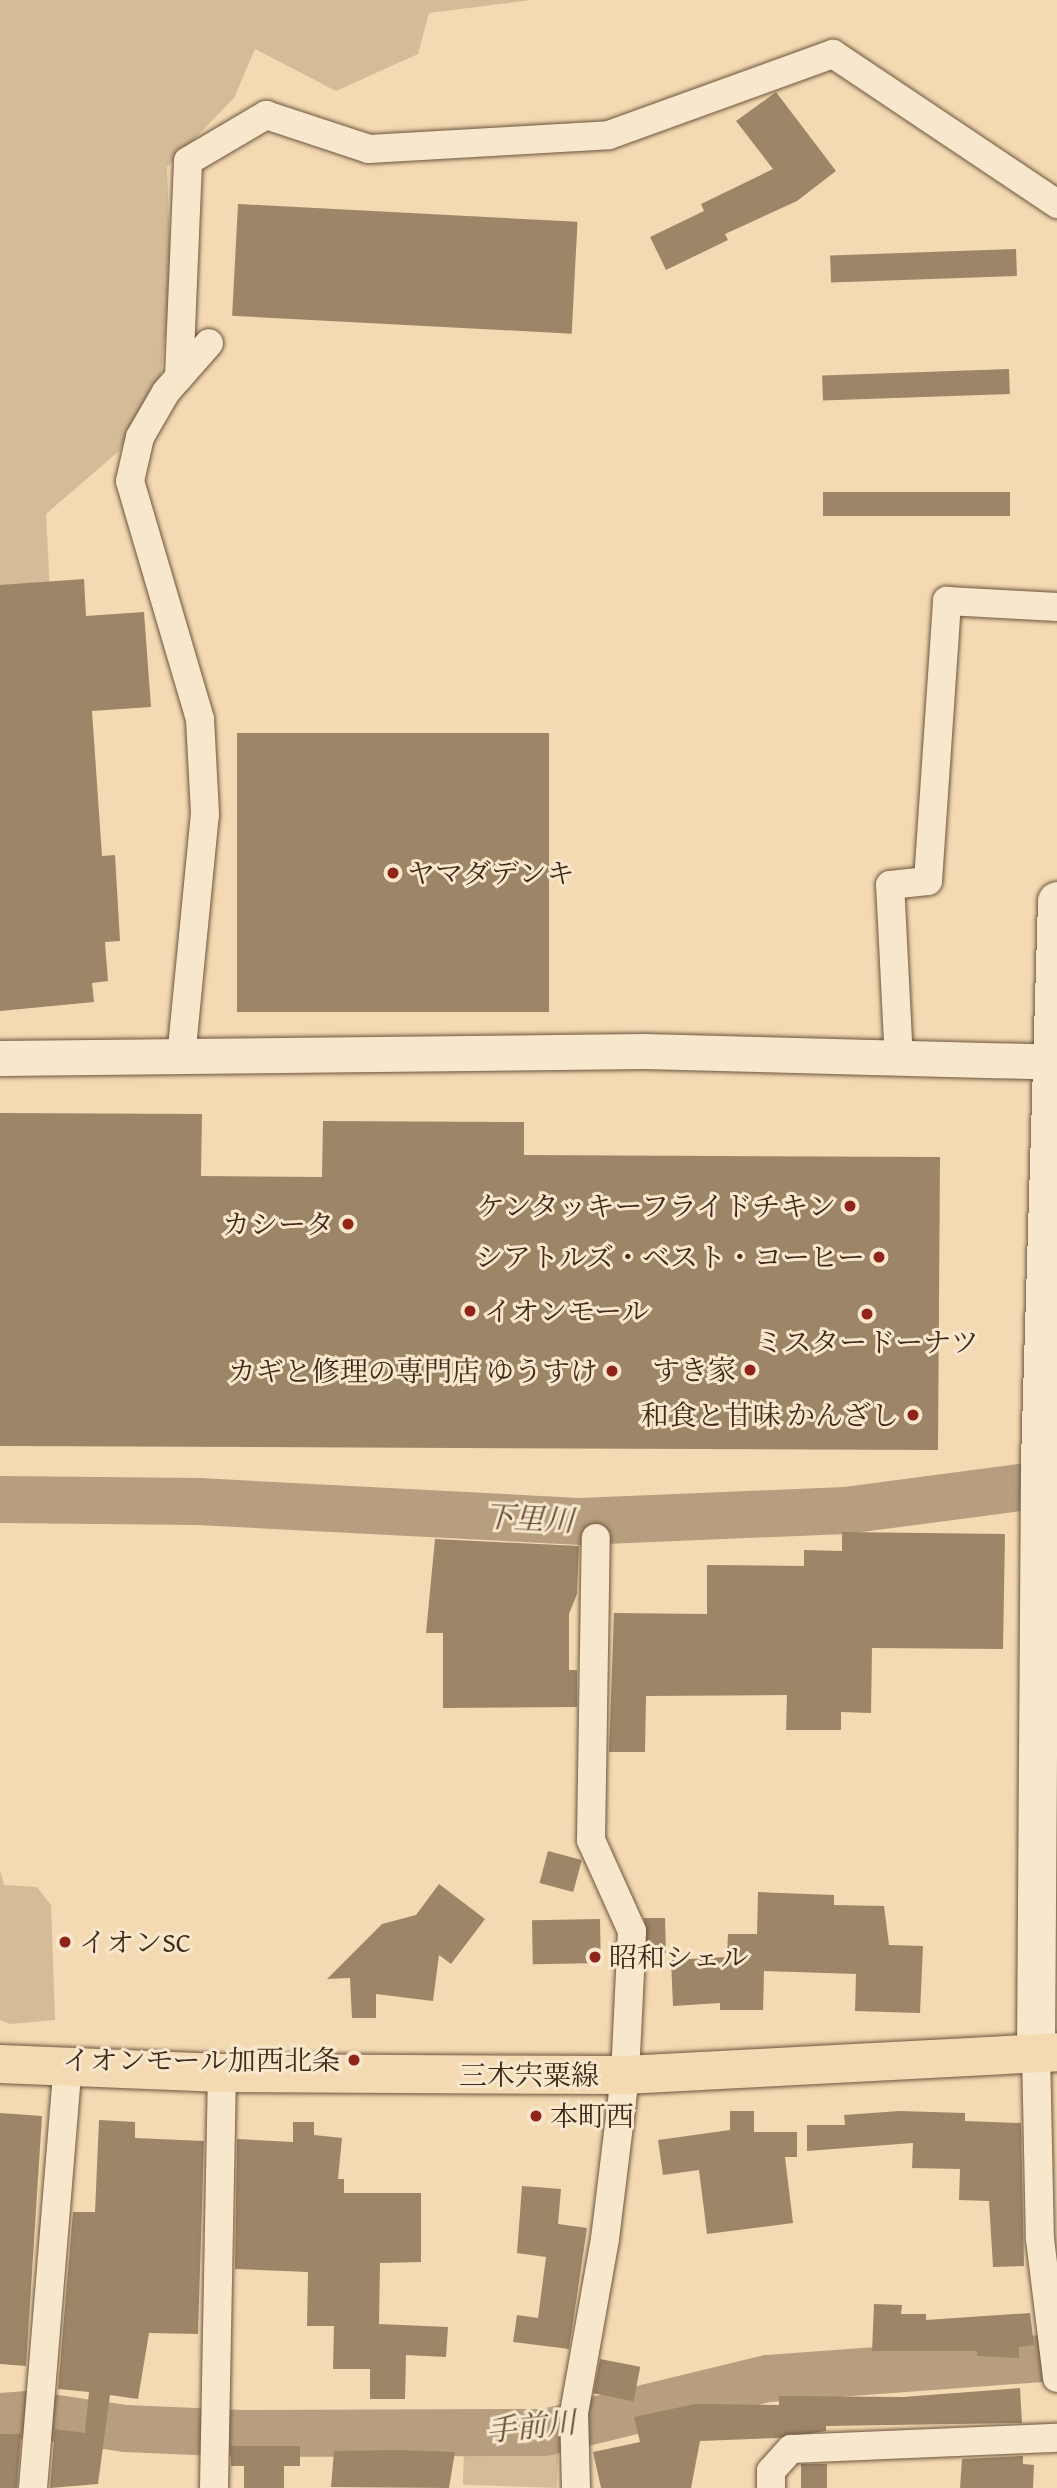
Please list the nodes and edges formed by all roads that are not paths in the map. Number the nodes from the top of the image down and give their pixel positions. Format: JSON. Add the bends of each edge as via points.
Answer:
{"nodes":[{"id":1,"x":1057,"y":204,"type":"edge"},
{"id":2,"x":209,"y":343,"type":"dead end"},
{"id":3,"x":179,"y":377,"type":"junction"},
{"id":4,"x":1057,"y":607,"type":"edge"},
{"id":5,"x":1057,"y":901,"type":"edge"},
{"id":6,"x":0,"y":1058,"type":"edge"},
{"id":7,"x":181,"y":1058,"type":"junction"},
{"id":8,"x":899,"y":1060,"type":"junction"},
{"id":9,"x":1053,"y":1062,"type":"edge"},
{"id":10,"x":1049,"y":1461,"type":"edge"},
{"id":11,"x":1047,"y":1518,"type":"edge"},
{"id":12,"x":596,"y":1538,"type":"dead end"},
{"id":13,"x":1046,"y":1941,"type":"edge"},
{"id":14,"x":1047,"y":2052,"type":"edge"},
{"id":15,"x":0,"y":2064,"type":"edge"},
{"id":16,"x":68,"y":2066,"type":"junction"},
{"id":17,"x":222,"y":2074,"type":"junction"},
{"id":18,"x":625,"y":2075,"type":"junction"},
{"id":19,"x":1057,"y":2377,"type":"edge"},
{"id":20,"x":1057,"y":2438,"type":"edge"},
{"id":21,"x":33,"y":2488,"type":"edge"},
{"id":22,"x":214,"y":2488,"type":"edge"},
{"id":23,"x":576,"y":2488,"type":"edge"},
{"id":24,"x":771,"y":2488,"type":"edge"}],
"edges":[{"from":1,"to":3,"type":"street","via":[[833,54],[609,135],[369,149],[266,115],[188,161]]},
{"from":2,"to":3,"type":"street"},
{"from":3,"to":7,"type":"street","via":[[139,437],[130,481],[200,719],[205,814]]},
{"from":4,"to":8,"type":"street","via":[[947,601],[928,881],[890,885]]},
{"from":5,"to":9,"type":"main road"},
{"from":6,"to":7,"type":"street"},
{"from":7,"to":8,"type":"street","via":[[644,1051]]},
{"from":8,"to":9,"type":"street"},
{"from":9,"to":10,"type":"main road"},
{"from":10,"to":11,"type":"main road"},
{"from":11,"to":13,"type":"main road"},
{"from":12,"to":18,"type":"street","via":[[591,1840],[632,1931]]},
{"from":13,"to":14,"type":"main road"},
{"from":14,"to":18,"type":"main road","name":"三木宍粟線"},
{"from":14,"to":19,"type":"street","via":[[1040,2239]]},
{"from":15,"to":16,"type":"main road","name":"三木宍粟線"},
{"from":16,"to":17,"type":"main road","name":"三木宍粟線"},
{"from":16,"to":21,"type":"street"},
{"from":17,"to":18,"type":"main road","name":"三木宍粟線"},
{"from":17,"to":22,"type":"street"},
{"from":18,"to":23,"type":"street","via":[[605,2239],[574,2424]]},
{"from":20,"to":24,"type":"street","via":[[791,2449],[771,2471]]}]}
